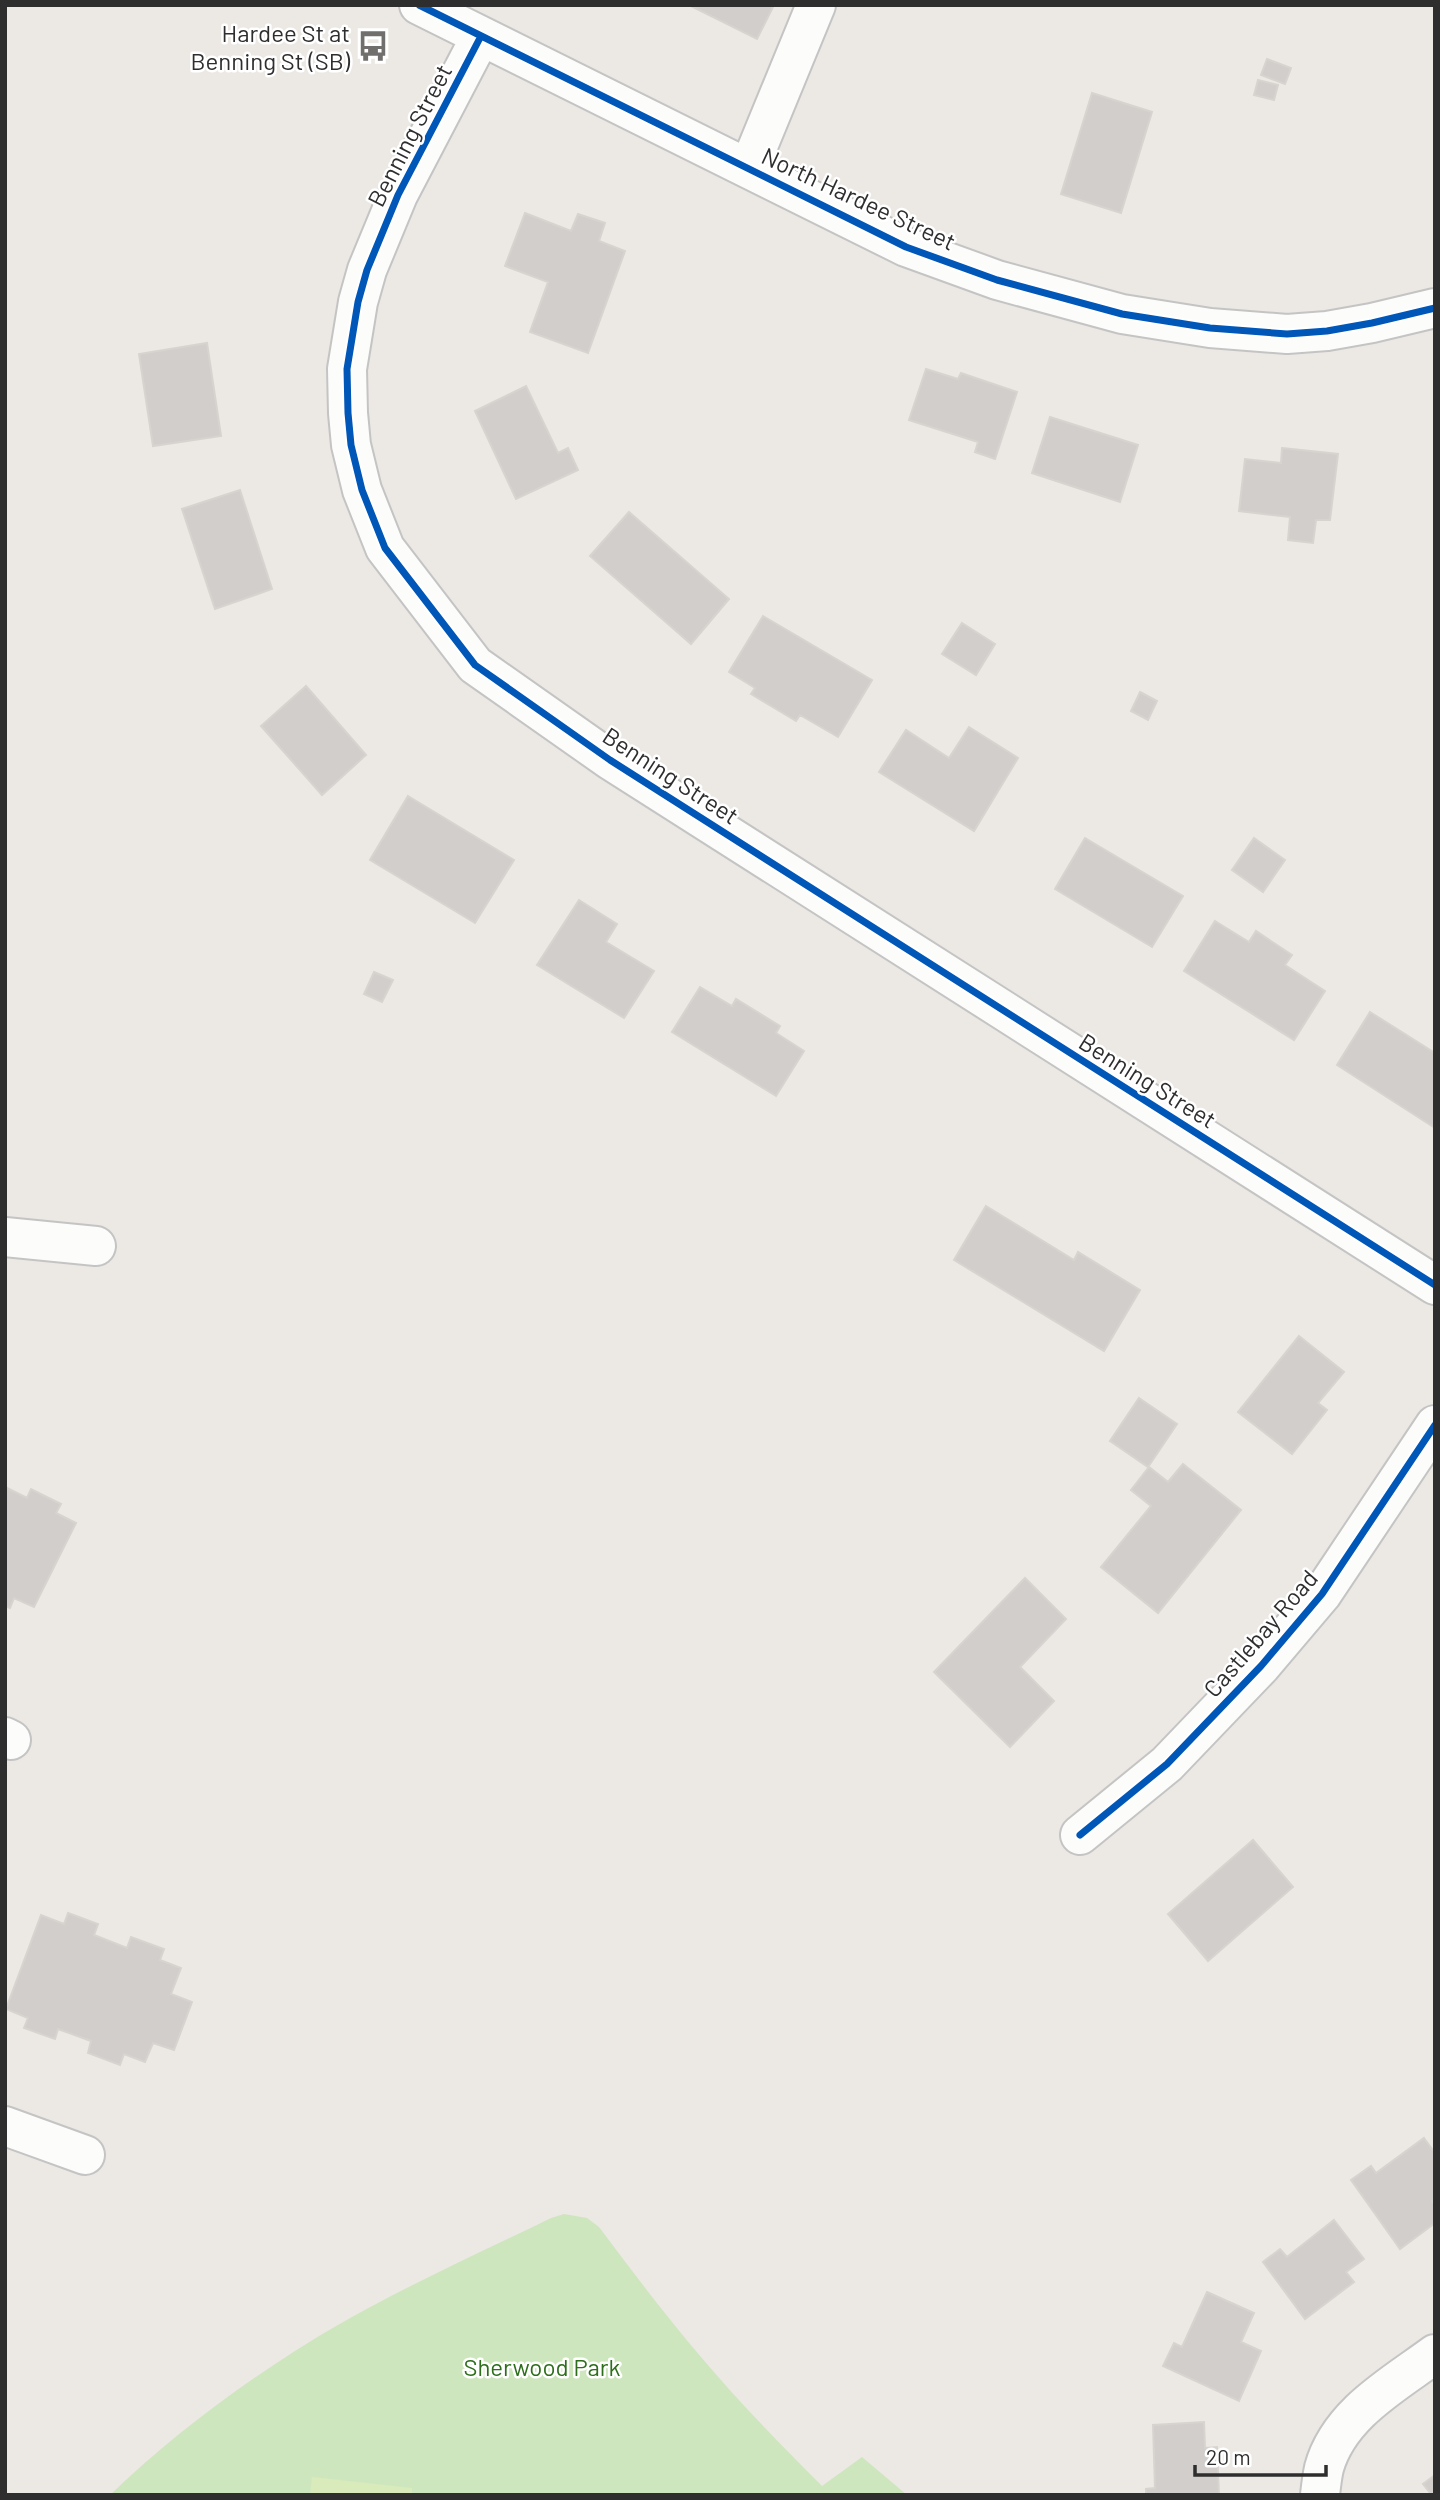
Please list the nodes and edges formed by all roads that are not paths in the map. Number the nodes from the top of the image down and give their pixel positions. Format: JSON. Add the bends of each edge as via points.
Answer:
{"nodes":[{"id":1,"x":419,"y":5,"type":"edge"},
{"id":2,"x":816,"y":5,"type":"edge"},
{"id":3,"x":481,"y":36,"type":"junction"},
{"id":4,"x":748,"y":168,"type":"junction"},
{"id":5,"x":1435,"y":309,"type":"edge"},
{"id":6,"x":5,"y":1237,"type":"edge"},
{"id":7,"x":96,"y":1246,"type":"dead end"},
{"id":8,"x":1435,"y":1285,"type":"edge"},
{"id":9,"x":1435,"y":1425,"type":"edge"},
{"id":10,"x":1080,"y":1835,"type":"dead end"},
{"id":11,"x":5,"y":2126,"type":"edge"},
{"id":12,"x":85,"y":2155,"type":"dead end"},
{"id":13,"x":1435,"y":2354,"type":"edge"},
{"id":14,"x":1320,"y":2495,"type":"edge"}],
"edges":[{"from":1,"to":3,"type":"street","name":"North Hardee Street"},
{"from":2,"to":4,"type":"street"},
{"from":3,"to":4,"type":"street","name":"North Hardee Street"},
{"from":3,"to":8,"type":"street","name":"Benning Street","via":[[398,195],[358,302],[347,369],[351,445],[362,490],[393,559],[475,665],[598,752]]},
{"from":4,"to":5,"type":"street","name":"North Hardee Street","via":[[906,247],[997,280],[1122,314],[1287,334]]},
{"from":6,"to":7,"type":"street"},
{"from":9,"to":10,"type":"street","name":"Castlebay Road","via":[[1322,1594],[1261,1666],[1167,1764]]},
{"from":11,"to":12,"type":"street"},
{"from":13,"to":14,"type":"street","via":[[1369,2402],[1341,2431],[1324,2467]]}]}
